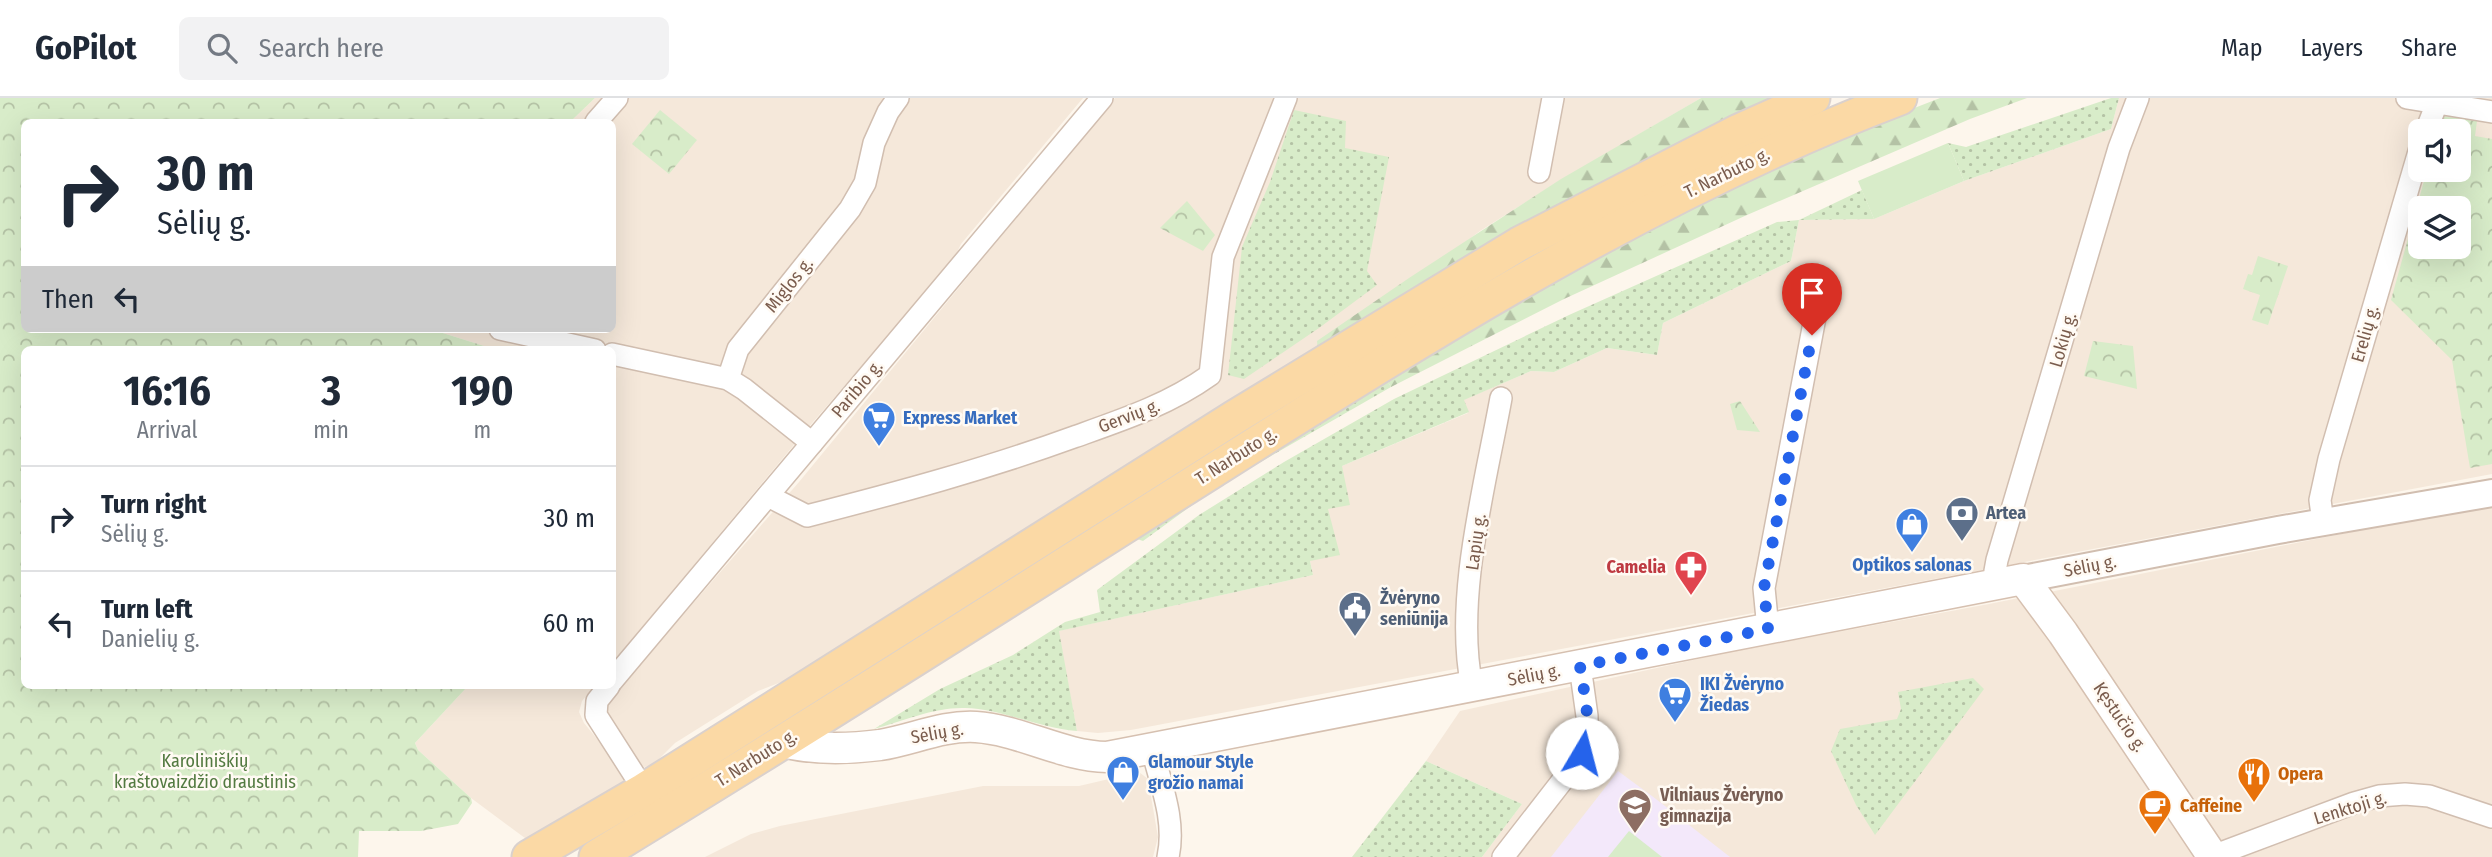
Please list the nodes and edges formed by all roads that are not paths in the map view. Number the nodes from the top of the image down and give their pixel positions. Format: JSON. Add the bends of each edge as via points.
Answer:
{"nodes":[{"id":1,"x":617,"y":98,"type":"edge"},
{"id":2,"x":898,"y":98,"type":"edge"},
{"id":3,"x":1102,"y":98,"type":"edge"},
{"id":4,"x":1286,"y":98,"type":"edge"},
{"id":5,"x":1553,"y":98,"type":"edge"},
{"id":6,"x":1813,"y":98,"type":"edge"},
{"id":7,"x":1900,"y":98,"type":"edge"},
{"id":8,"x":2138,"y":98,"type":"edge"},
{"id":9,"x":2407,"y":98,"type":"edge"},
{"id":10,"x":2438,"y":101,"type":"edge"},
{"id":11,"x":2492,"y":112,"type":"edge"},
{"id":12,"x":599,"y":119,"type":"edge"},
{"id":13,"x":2431,"y":119,"type":"edge"},
{"id":14,"x":1539,"y":172,"type":"dead end"},
{"id":15,"x":2409,"y":182,"type":"edge"},
{"id":16,"x":1820,"y":290,"type":"dead end"},
{"id":17,"x":518,"y":333,"type":"edge"},
{"id":18,"x":577,"y":346,"type":"edge"},
{"id":19,"x":616,"y":355,"type":"edge"},
{"id":20,"x":727,"y":379,"type":"junction"},
{"id":21,"x":1500,"y":398,"type":"dead end"},
{"id":22,"x":812,"y":443,"type":"junction"},
{"id":23,"x":2492,"y":493,"type":"edge"},
{"id":24,"x":768,"y":496,"type":"junction"},
{"id":25,"x":2323,"y":522,"type":"junction"},
{"id":26,"x":2010,"y":582,"type":"junction"},
{"id":27,"x":1768,"y":629,"type":"junction"},
{"id":28,"x":1580,"y":666,"type":"junction"},
{"id":29,"x":616,"y":676,"type":"edge"},
{"id":30,"x":1472,"y":687,"type":"junction"},
{"id":31,"x":607,"y":689,"type":"edge"},
{"id":32,"x":738,"y":730,"type":"junction"},
{"id":33,"x":783,"y":742,"type":"junction"},
{"id":34,"x":1152,"y":750,"type":"junction"},
{"id":35,"x":644,"y":790,"type":"junction"},
{"id":36,"x":2492,"y":817,"type":"edge"},
{"id":37,"x":529,"y":857,"type":"edge"},
{"id":38,"x":596,"y":857,"type":"edge"},
{"id":39,"x":1168,"y":857,"type":"edge"},
{"id":40,"x":1503,"y":857,"type":"edge"},
{"id":41,"x":2212,"y":857,"type":"edge"}],
"edges":[{"from":1,"to":12,"type":"street"},
{"from":2,"to":20,"type":"street","name":"Miglos g.","via":[[874,142],[865,183],[850,209],[738,349]]},
{"from":3,"to":22,"type":"street","name":"Paribio g."},
{"from":4,"to":24,"type":"street","name":"Gervių g.","via":[[1223,257],[1210,375],[1153,409],[929,485],[807,516]]},
{"from":5,"to":14,"type":"street"},
{"from":6,"to":32,"type":"main road","name":"T. Narbuto g.","via":[[1519,244]]},
{"from":7,"to":33,"type":"main road","name":"T. Narbuto g.","via":[[1752,160],[1534,272]]},
{"from":8,"to":26,"type":"street","name":"Lokių g.","via":[[2119,148],[1997,560],[1995,571]]},
{"from":9,"to":10,"type":"street"},
{"from":10,"to":11,"type":"street"},
{"from":10,"to":13,"type":"street"},
{"from":15,"to":25,"type":"street","name":"Erelių g.","via":[[2329,459],[2320,500]]},
{"from":16,"to":27,"type":"street","via":[[1764,588]]},
{"from":17,"to":18,"type":"street"},
{"from":19,"to":20,"type":"street"},
{"from":20,"to":22,"type":"street"},
{"from":21,"to":30,"type":"street","name":"Lapių g.","via":[[1469,591]]},
{"from":22,"to":24,"type":"street","name":"Paribio g."},
{"from":23,"to":25,"type":"street","name":"Sėlių g."},
{"from":24,"to":29,"type":"street","name":"Paribio g."},
{"from":25,"to":26,"type":"street","name":"Sėlių g."},
{"from":26,"to":27,"type":"main road","name":"Sėlių g."},
{"from":26,"to":41,"type":"main road","name":"Kęstučio g.","via":[[2063,633]]},
{"from":27,"to":28,"type":"main road","name":"Sėlių g."},
{"from":28,"to":30,"type":"main road","name":"Sėlių g."},
{"from":28,"to":40,"type":"street","via":[[1587,716],[1582,753]]},
{"from":30,"to":34,"type":"main road","name":"Sėlių g."},
{"from":31,"to":35,"type":"street","via":[[597,701],[596,715]]},
{"from":32,"to":33,"type":"main road","via":[[768,734]]},
{"from":32,"to":35,"type":"main road","name":"T. Narbuto g."},
{"from":33,"to":34,"type":"main road","name":"Sėlių g.","via":[[816,749],[879,745],[975,727],[1083,756]]},
{"from":33,"to":38,"type":"main road","name":"T. Narbuto g."},
{"from":34,"to":39,"type":"street","via":[[1170,818]]},
{"from":35,"to":37,"type":"main road","name":"T. Narbuto g."},
{"from":36,"to":41,"type":"street","name":"Lenktoji g.","via":[[2429,796],[2379,796]]}]}
